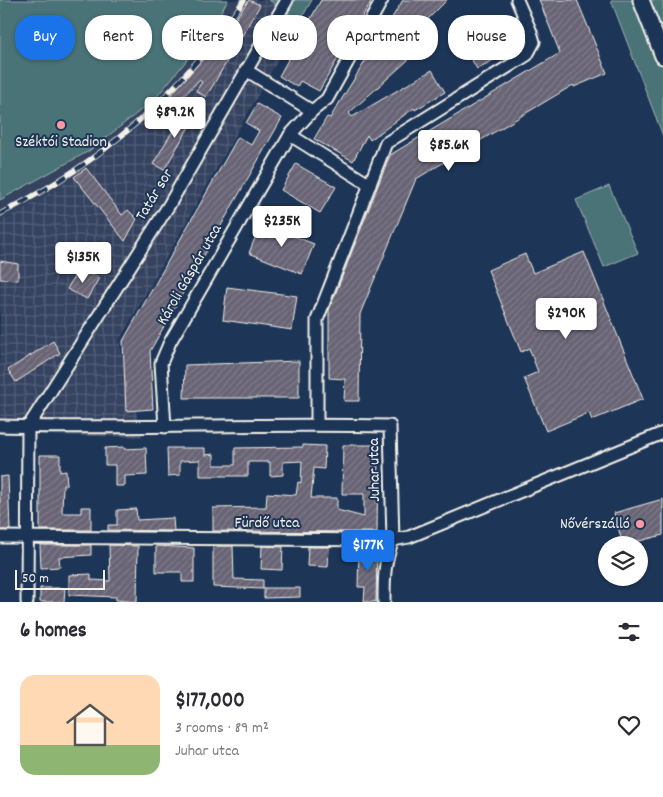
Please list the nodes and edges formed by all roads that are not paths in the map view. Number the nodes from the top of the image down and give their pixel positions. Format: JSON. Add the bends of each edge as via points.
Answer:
{"nodes":[{"id":1,"x":286,"y":0,"type":"edge"},
{"id":2,"x":382,"y":0,"type":"edge"},
{"id":3,"x":517,"y":0,"type":"edge"},
{"id":4,"x":641,"y":0,"type":"edge"},
{"id":5,"x":663,"y":56,"type":"edge"},
{"id":6,"x":246,"y":70,"type":"junction"},
{"id":7,"x":312,"y":111,"type":"junction"},
{"id":8,"x":290,"y":135,"type":"junction"},
{"id":9,"x":370,"y":185,"type":"junction"},
{"id":10,"x":317,"y":424,"type":"junction"},
{"id":11,"x":0,"y":426,"type":"edge"},
{"id":12,"x":28,"y":427,"type":"junction"},
{"id":13,"x":165,"y":427,"type":"junction"},
{"id":14,"x":663,"y":433,"type":"edge"},
{"id":15,"x":0,"y":537,"type":"edge"},
{"id":16,"x":27,"y":537,"type":"junction"},
{"id":17,"x":393,"y":540,"type":"junction"},
{"id":18,"x":27,"y":602,"type":"edge"},
{"id":19,"x":384,"y":602,"type":"edge"}],
"edges":[{"from":1,"to":6,"type":"street","name":"Tatár sor"},
{"from":2,"to":7,"type":"street","name":"Károli Gáspár utca","via":[[326,100]]},
{"from":3,"to":9,"type":"street","via":[[534,42],[527,55],[386,143]]},
{"from":4,"to":5,"type":"street"},
{"from":6,"to":7,"type":"street"},
{"from":6,"to":12,"type":"street","name":"Tatár sor","via":[[169,205]]},
{"from":7,"to":8,"type":"street","name":"Károli Gáspár utca"},
{"from":8,"to":9,"type":"street"},
{"from":8,"to":13,"type":"street","name":"Károli Gáspár utca","via":[[170,342],[161,364]]},
{"from":9,"to":10,"type":"street","via":[[317,320]]},
{"from":10,"to":13,"type":"street"},
{"from":10,"to":17,"type":"street","name":"Juhar utca","via":[[390,426]]},
{"from":11,"to":12,"type":"street"},
{"from":12,"to":13,"type":"street"},
{"from":12,"to":16,"type":"street"},
{"from":14,"to":17,"type":"street","name":"Fürdő utca","via":[[409,537]]},
{"from":15,"to":16,"type":"street","name":"Fürdő utca"},
{"from":16,"to":17,"type":"street","name":"Fürdő utca"},
{"from":16,"to":18,"type":"street"},
{"from":17,"to":19,"type":"street","name":"Juhar utca","via":[[386,556]]}]}
